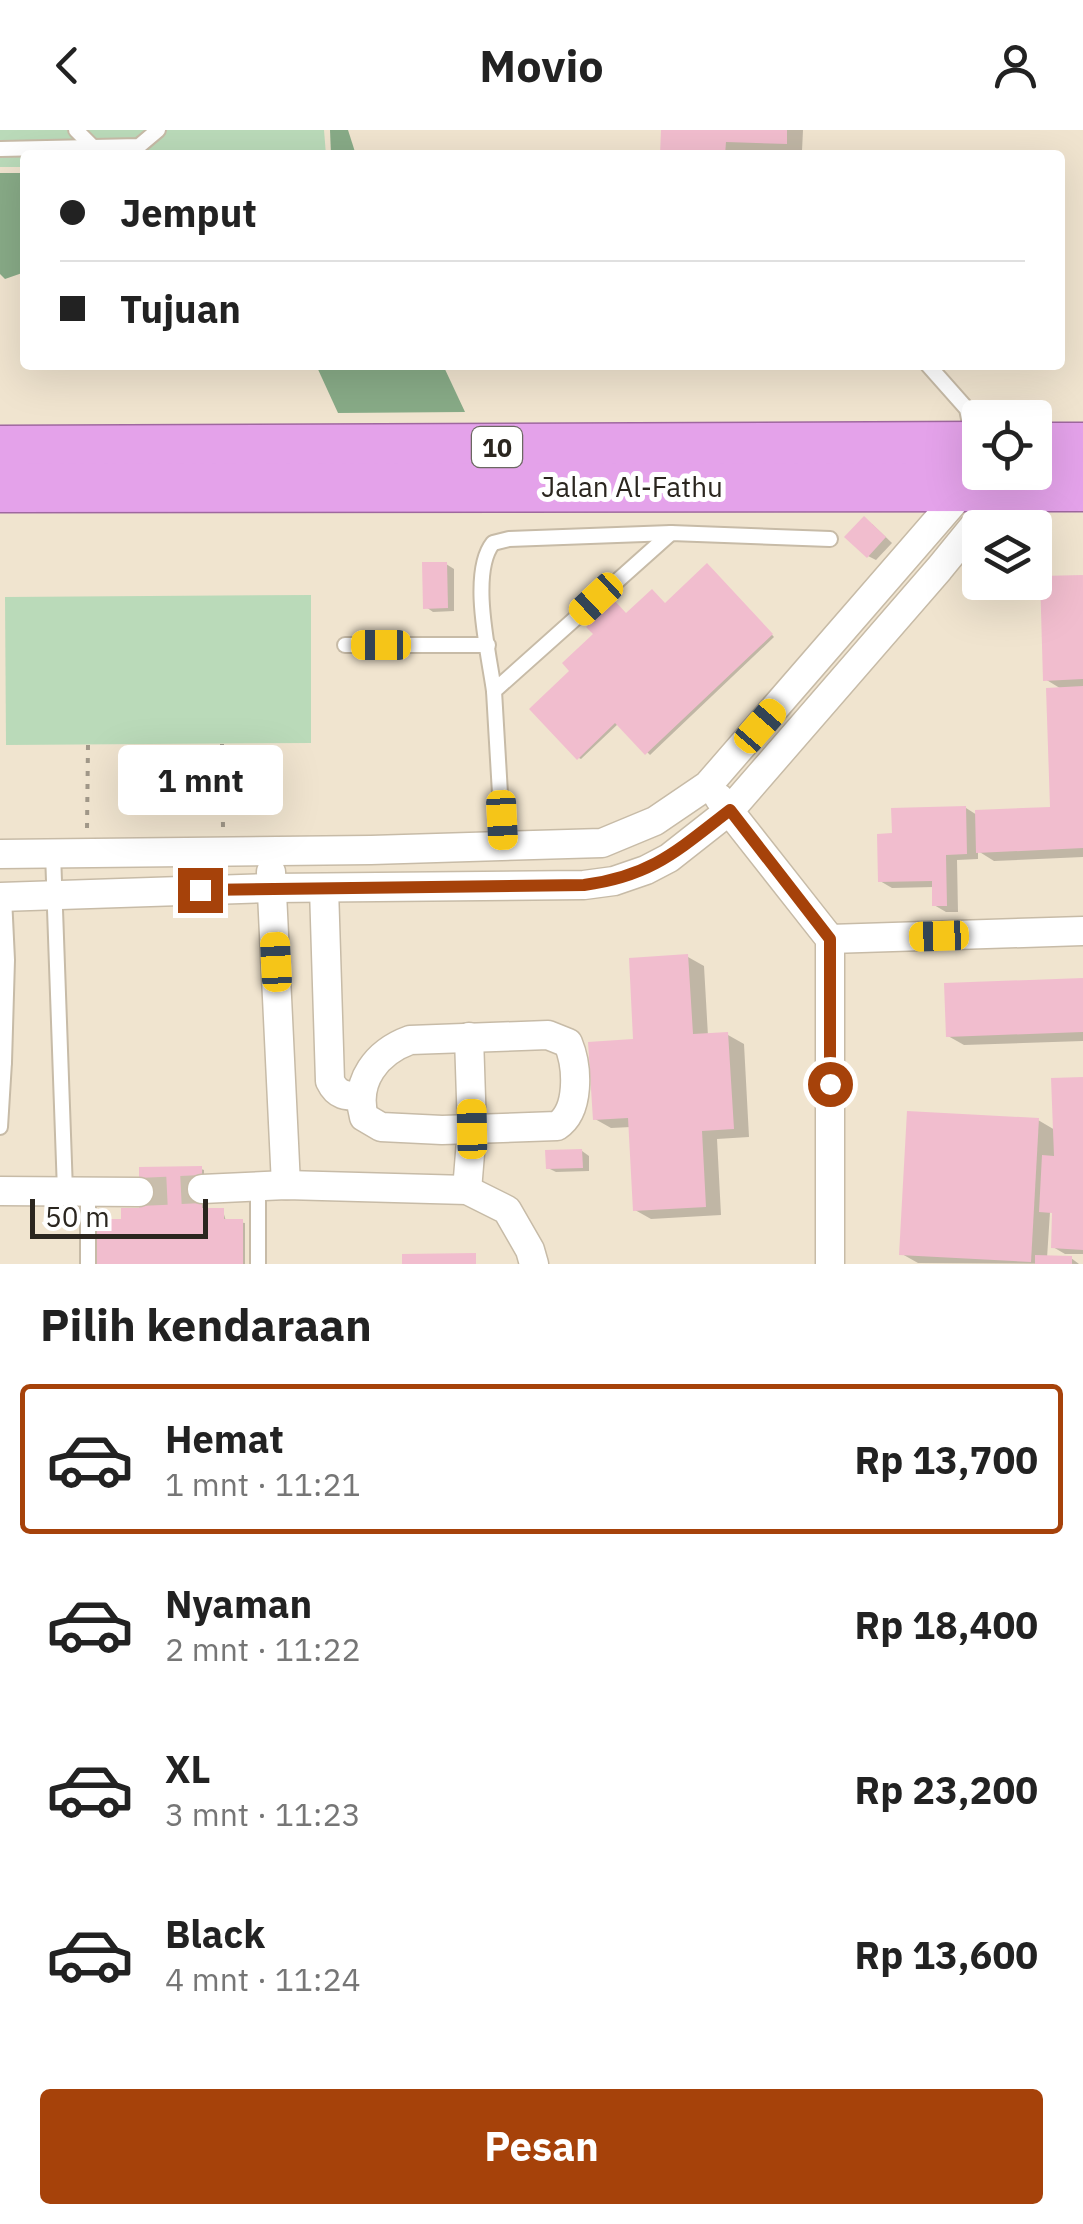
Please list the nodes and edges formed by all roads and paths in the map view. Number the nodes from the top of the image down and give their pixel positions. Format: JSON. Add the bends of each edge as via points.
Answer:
{"nodes":[{"id":1,"x":76,"y":130,"type":"edge"},
{"id":2,"x":158,"y":130,"type":"edge"},
{"id":3,"x":0,"y":149,"type":"edge"},
{"id":4,"x":46,"y":150,"type":"edge"},
{"id":5,"x":92,"y":150,"type":"edge"},
{"id":6,"x":140,"y":150,"type":"edge"},
{"id":7,"x":932,"y":370,"type":"edge"},
{"id":8,"x":962,"y":403,"type":"edge"},
{"id":9,"x":1083,"y":447,"type":"edge"},
{"id":10,"x":1052,"y":453,"type":"edge"},
{"id":11,"x":962,"y":464,"type":"edge"},
{"id":12,"x":10,"y":469,"type":"edge"},
{"id":13,"x":1052,"y":479,"type":"edge"},
{"id":14,"x":1083,"y":487,"type":"edge"},
{"id":15,"x":973,"y":490,"type":"edge"},
{"id":16,"x":976,"y":490,"type":"edge"},
{"id":17,"x":672,"y":533,"type":"junction"},
{"id":18,"x":830,"y":539,"type":"dead end"},
{"id":19,"x":346,"y":645,"type":"dead end"},
{"id":20,"x":488,"y":646,"type":"junction"},
{"id":21,"x":494,"y":692,"type":"junction"},
{"id":22,"x":222,"y":744,"type":"dead end"},
{"id":23,"x":88,"y":745,"type":"dead end"},
{"id":24,"x":708,"y":785,"type":"junction"},
{"id":25,"x":730,"y":810,"type":"junction"},
{"id":26,"x":504,"y":845,"type":"junction"},
{"id":27,"x":223,"y":852,"type":"junction"},
{"id":28,"x":271,"y":852,"type":"junction"},
{"id":29,"x":54,"y":853,"type":"junction"},
{"id":30,"x":88,"y":853,"type":"junction"},
{"id":31,"x":0,"y":854,"type":"edge"},
{"id":32,"x":272,"y":888,"type":"junction"},
{"id":33,"x":324,"y":888,"type":"junction"},
{"id":34,"x":55,"y":895,"type":"junction"},
{"id":35,"x":2,"y":897,"type":"edge"},
{"id":36,"x":1083,"y":931,"type":"edge"},
{"id":37,"x":830,"y":939,"type":"junction"},
{"id":38,"x":3,"y":1023,"type":"edge"},
{"id":39,"x":469,"y":1037,"type":"junction"},
{"id":40,"x":2,"y":1062,"type":"edge"},
{"id":41,"x":361,"y":1096,"type":"junction"},
{"id":42,"x":0,"y":1128,"type":"edge"},
{"id":43,"x":472,"y":1129,"type":"junction"},
{"id":44,"x":272,"y":1185,"type":"junction"},
{"id":45,"x":202,"y":1189,"type":"tunnel mouth"},
{"id":46,"x":76,"y":1190,"type":"junction"},
{"id":47,"x":467,"y":1190,"type":"junction"},
{"id":48,"x":0,"y":1191,"type":"edge"},
{"id":49,"x":139,"y":1192,"type":"tunnel mouth"},
{"id":50,"x":88,"y":1264,"type":"edge"},
{"id":51,"x":258,"y":1264,"type":"edge"},
{"id":52,"x":534,"y":1264,"type":"edge"},
{"id":53,"x":830,"y":1264,"type":"edge"}],
"edges":[{"from":1,"to":5,"type":"lane"},
{"from":2,"to":6,"type":"lane"},
{"from":3,"to":4,"type":"lane"},
{"from":7,"to":8,"type":"lane"},
{"from":9,"to":10,"type":"highway","name":"Jalan Al-Fathu","number":"10"},
{"from":11,"to":12,"type":"highway","name":"Jalan Al-Fathu","number":"10"},
{"from":13,"to":14,"type":"highway","name":"Jalan Al-Fathu","number":"10"},
{"from":15,"to":24,"type":"street"},
{"from":16,"to":25,"type":"street"},
{"from":17,"to":18,"type":"lane"},
{"from":17,"to":20,"type":"lane","via":[[493,543],[481,586]]},
{"from":17,"to":21,"type":"lane"},
{"from":19,"to":20,"type":"lane"},
{"from":20,"to":21,"type":"lane"},
{"from":21,"to":26,"type":"lane"},
{"from":22,"to":27,"type":"path"},
{"from":23,"to":30,"type":"path"},
{"from":24,"to":25,"type":"street"},
{"from":24,"to":26,"type":"street","via":[[655,821],[602,843]]},
{"from":25,"to":33,"type":"street","via":[[669,858],[614,881]]},
{"from":25,"to":37,"type":"street"},
{"from":26,"to":28,"type":"street"},
{"from":27,"to":28,"type":"street"},
{"from":27,"to":30,"type":"street"},
{"from":28,"to":32,"type":"street"},
{"from":29,"to":30,"type":"street"},
{"from":29,"to":31,"type":"street"},
{"from":29,"to":34,"type":"lane"},
{"from":32,"to":33,"type":"street"},
{"from":32,"to":34,"type":"street"},
{"from":32,"to":44,"type":"street"},
{"from":33,"to":41,"type":"street","via":[[330,1081],[342,1095]]},
{"from":34,"to":35,"type":"street"},
{"from":34,"to":46,"type":"lane"},
{"from":35,"to":38,"type":"lane"},
{"from":36,"to":37,"type":"street"},
{"from":37,"to":53,"type":"street"},
{"from":38,"to":40,"type":"lane"},
{"from":39,"to":41,"type":"street","via":[[396,1045],[372,1066]]},
{"from":39,"to":43,"type":"street"},
{"from":39,"to":43,"type":"street","via":[[548,1035],[568,1043],[573,1062],[573,1106],[566,1120],[546,1129]]},
{"from":40,"to":42,"type":"lane"},
{"from":41,"to":43,"type":"street","via":[[364,1117],[381,1127]]},
{"from":43,"to":47,"type":"street"},
{"from":44,"to":45,"type":"street"},
{"from":44,"to":47,"type":"street"},
{"from":44,"to":51,"type":"lane"},
{"from":46,"to":48,"type":"street"},
{"from":46,"to":49,"type":"street"},
{"from":46,"to":50,"type":"lane"},
{"from":47,"to":52,"type":"street","via":[[508,1210]]}]}
